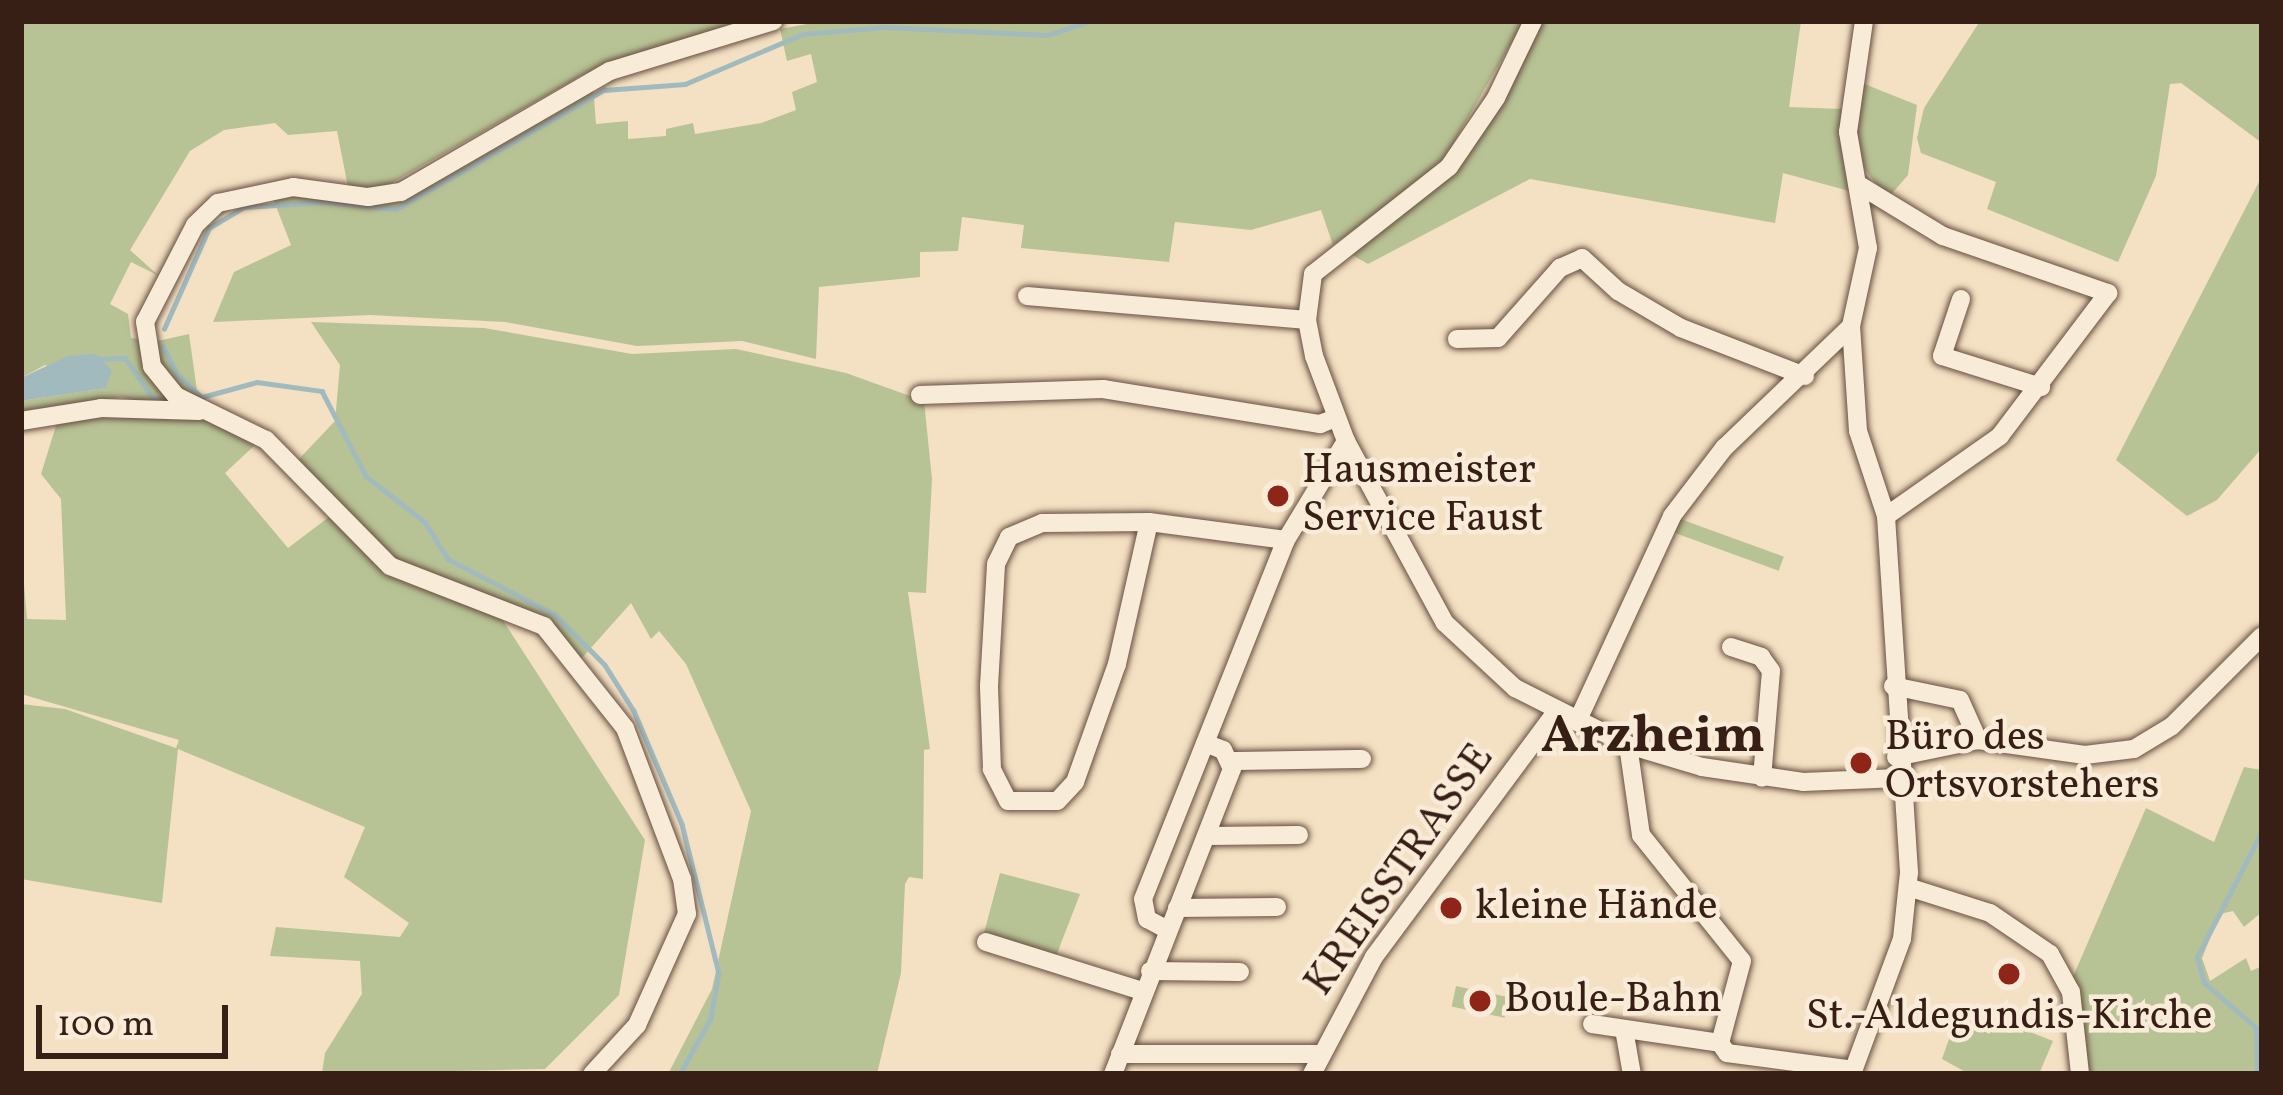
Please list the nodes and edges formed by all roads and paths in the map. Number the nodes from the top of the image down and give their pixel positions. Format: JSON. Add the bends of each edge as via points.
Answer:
{"nodes":[{"id":1,"x":774,"y":21,"type":"edge"},
{"id":2,"x":1533,"y":21,"type":"edge"},
{"id":3,"x":1864,"y":21,"type":"edge"},
{"id":4,"x":1861,"y":187,"type":"junction"},
{"id":5,"x":1028,"y":296,"type":"dead end"},
{"id":6,"x":1961,"y":299,"type":"dead end"},
{"id":7,"x":1307,"y":320,"type":"junction"},
{"id":8,"x":1851,"y":326,"type":"junction"},
{"id":9,"x":1457,"y":339,"type":"dead end"},
{"id":10,"x":1805,"y":376,"type":"junction"},
{"id":11,"x":2041,"y":387,"type":"junction"},
{"id":12,"x":920,"y":395,"type":"dead end"},
{"id":13,"x":203,"y":408,"type":"junction"},
{"id":14,"x":1336,"y":418,"type":"junction"},
{"id":15,"x":21,"y":422,"type":"edge"},
{"id":16,"x":1346,"y":440,"type":"junction"},
{"id":17,"x":1330,"y":468,"type":"junction"},
{"id":18,"x":1363,"y":469,"type":"junction"},
{"id":19,"x":1886,"y":516,"type":"junction"},
{"id":20,"x":1149,"y":522,"type":"junction"},
{"id":21,"x":1286,"y":540,"type":"junction"},
{"id":22,"x":2262,"y":636,"type":"edge"},
{"id":23,"x":1731,"y":646,"type":"dead end"},
{"id":24,"x":1893,"y":686,"type":"junction"},
{"id":25,"x":1556,"y":712,"type":"junction"},
{"id":26,"x":1577,"y":722,"type":"junction"},
{"id":27,"x":1978,"y":740,"type":"junction"},
{"id":28,"x":1205,"y":743,"type":"junction"},
{"id":29,"x":1628,"y":745,"type":"junction"},
{"id":30,"x":1896,"y":757,"type":"junction"},
{"id":31,"x":1362,"y":760,"type":"dead end"},
{"id":32,"x":1232,"y":761,"type":"junction"},
{"id":33,"x":1762,"y":778,"type":"junction"},
{"id":34,"x":1899,"y":778,"type":"junction"},
{"id":35,"x":1298,"y":835,"type":"dead end"},
{"id":36,"x":1208,"y":836,"type":"junction"},
{"id":37,"x":1908,"y":887,"type":"junction"},
{"id":38,"x":1177,"y":908,"type":"junction"},
{"id":39,"x":1277,"y":908,"type":"dead end"},
{"id":40,"x":1166,"y":929,"type":"junction"},
{"id":41,"x":986,"y":942,"type":"dead end"},
{"id":42,"x":1150,"y":971,"type":"junction"},
{"id":43,"x":1240,"y":972,"type":"dead end"},
{"id":44,"x":1142,"y":991,"type":"junction"},
{"id":45,"x":1592,"y":1024,"type":"dead end"},
{"id":46,"x":1624,"y":1034,"type":"junction"},
{"id":47,"x":1720,"y":1043,"type":"junction"},
{"id":48,"x":1120,"y":1054,"type":"junction"},
{"id":49,"x":1319,"y":1054,"type":"junction"},
{"id":50,"x":1853,"y":1072,"type":"edge"},
{"id":51,"x":592,"y":1074,"type":"edge"},
{"id":52,"x":1113,"y":1074,"type":"edge"},
{"id":53,"x":1312,"y":1074,"type":"edge"},
{"id":54,"x":1631,"y":1074,"type":"edge"},
{"id":55,"x":2080,"y":1074,"type":"edge"}],
"edges":[{"from":1,"to":13,"type":"street","via":[[610,71],[401,192],[292,187],[212,207],[173,264],[144,328],[160,381]]},
{"from":2,"to":7,"type":"street","via":[[1496,98],[1449,167],[1313,274]]},
{"from":3,"to":4,"type":"street","via":[[1848,131]]},
{"from":4,"to":8,"type":"street","via":[[1867,254]]},
{"from":4,"to":11,"type":"street","via":[[1943,236],[2108,293]]},
{"from":5,"to":7,"type":"street"},
{"from":6,"to":11,"type":"street","via":[[1942,356]]},
{"from":7,"to":14,"type":"street"},
{"from":8,"to":10,"type":"street"},
{"from":8,"to":19,"type":"street","via":[[1858,431]]},
{"from":9,"to":10,"type":"street","via":[[1498,338],[1560,268],[1582,258],[1618,291],[1681,328]]},
{"from":10,"to":26,"type":"street","via":[[1724,448],[1672,516]]},
{"from":11,"to":19,"type":"street","via":[[2000,436]]},
{"from":12,"to":14,"type":"street","via":[[1103,389],[1320,424]]},
{"from":13,"to":15,"type":"street","via":[[71,410]]},
{"from":13,"to":51,"type":"street","via":[[266,440],[390,566],[544,626],[625,728],[682,879],[687,914],[637,1024]]},
{"from":14,"to":16,"type":"street"},
{"from":16,"to":17,"type":"street"},
{"from":16,"to":18,"type":"street"},
{"from":17,"to":18,"type":"street"},
{"from":17,"to":21,"type":"street"},
{"from":18,"to":25,"type":"street","via":[[1445,623],[1492,670]]},
{"from":19,"to":24,"type":"street"},
{"from":20,"to":20,"type":"street","via":[[1042,523],[1002,545],[988,716],[996,788],[1008,801],[1058,801],[1076,782],[1117,664]]},
{"from":20,"to":21,"type":"street"},
{"from":21,"to":28,"type":"street"},
{"from":22,"to":27,"type":"street","via":[[2140,747],[2085,755]]},
{"from":23,"to":33,"type":"street","via":[[1761,657],[1771,671]]},
{"from":24,"to":27,"type":"street","via":[[1960,700]]},
{"from":24,"to":30,"type":"street"},
{"from":25,"to":26,"type":"street"},
{"from":25,"to":49,"type":"street","name":"KREISSTRASSE","via":[[1374,957]]},
{"from":26,"to":29,"type":"street"},
{"from":27,"to":30,"type":"street"},
{"from":28,"to":32,"type":"street"},
{"from":28,"to":40,"type":"street","via":[[1143,899],[1147,919]]},
{"from":29,"to":33,"type":"street"},
{"from":29,"to":47,"type":"street","via":[[1641,835],[1742,961]]},
{"from":30,"to":34,"type":"street"},
{"from":31,"to":32,"type":"street"},
{"from":32,"to":36,"type":"street"},
{"from":33,"to":34,"type":"street"},
{"from":34,"to":37,"type":"street"},
{"from":35,"to":36,"type":"street"},
{"from":36,"to":38,"type":"street"},
{"from":37,"to":50,"type":"street","via":[[1899,951]]},
{"from":37,"to":55,"type":"street","via":[[2003,920],[2050,954],[2072,992]]},
{"from":38,"to":39,"type":"street"},
{"from":38,"to":40,"type":"street"},
{"from":40,"to":42,"type":"street"},
{"from":41,"to":44,"type":"street"},
{"from":42,"to":43,"type":"street"},
{"from":42,"to":44,"type":"street"},
{"from":44,"to":48,"type":"street"},
{"from":45,"to":46,"type":"street"},
{"from":46,"to":47,"type":"street"},
{"from":46,"to":54,"type":"street"},
{"from":47,"to":50,"type":"street","via":[[1727,1053]]},
{"from":48,"to":49,"type":"street"},
{"from":48,"to":52,"type":"street"},
{"from":49,"to":53,"type":"street","name":"KREISSTRASSE"}]}
